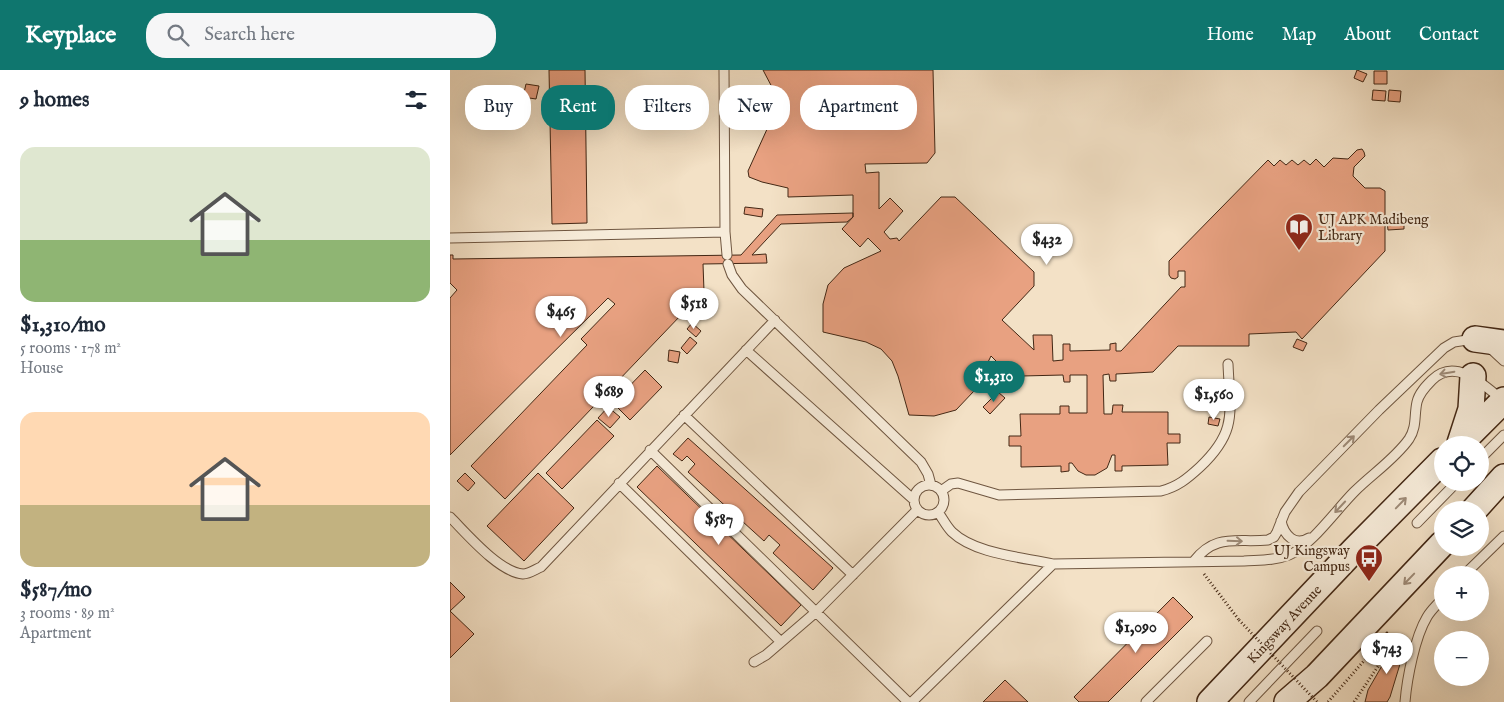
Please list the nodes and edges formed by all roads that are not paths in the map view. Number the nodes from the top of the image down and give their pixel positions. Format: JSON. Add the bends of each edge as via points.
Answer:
{"nodes":[{"id":1,"x":724,"y":70,"type":"edge"},
{"id":2,"x":725,"y":232,"type":"junction"},
{"id":3,"x":450,"y":238,"type":"edge"},
{"id":4,"x":775,"y":320,"type":"junction"},
{"id":5,"x":1475,"y":339,"type":"junction"},
{"id":6,"x":1504,"y":343,"type":"edge"},
{"id":7,"x":746,"y":350,"type":"junction"},
{"id":8,"x":1504,"y":361,"type":"edge"},
{"id":9,"x":1228,"y":364,"type":"dead end"},
{"id":10,"x":1472,"y":376,"type":"junction"},
{"id":11,"x":1504,"y":400,"type":"edge"},
{"id":12,"x":684,"y":415,"type":"junction"},
{"id":13,"x":1504,"y":435,"type":"edge"},
{"id":14,"x":1462,"y":436,"type":"edge"},
{"id":15,"x":1467,"y":436,"type":"edge"},
{"id":16,"x":650,"y":450,"type":"junction"},
{"id":17,"x":1489,"y":450,"type":"edge"},
{"id":18,"x":1434,"y":469,"type":"edge"},
{"id":19,"x":1504,"y":477,"type":"edge"},
{"id":20,"x":619,"y":483,"type":"junction"},
{"id":21,"x":931,"y":485,"type":"junction"},
{"id":22,"x":941,"y":491,"type":"junction"},
{"id":23,"x":1448,"y":491,"type":"edge"},
{"id":24,"x":1482,"y":501,"type":"edge"},
{"id":25,"x":915,"y":505,"type":"junction"},
{"id":26,"x":938,"y":512,"type":"junction"},
{"id":27,"x":450,"y":517,"type":"edge"},
{"id":28,"x":1281,"y":521,"type":"junction"},
{"id":29,"x":1417,"y":523,"type":"dead end"},
{"id":30,"x":1314,"y":535,"type":"junction"},
{"id":31,"x":1504,"y":536,"type":"edge"},
{"id":32,"x":1434,"y":552,"type":"edge"},
{"id":33,"x":1194,"y":561,"type":"junction"},
{"id":34,"x":1053,"y":564,"type":"junction"},
{"id":35,"x":1473,"y":566,"type":"edge"},
{"id":36,"x":853,"y":575,"type":"junction"},
{"id":37,"x":1434,"y":609,"type":"edge"},
{"id":38,"x":816,"y":612,"type":"junction"},
{"id":39,"x":1317,"y":631,"type":"dead end"},
{"id":40,"x":1207,"y":641,"type":"dead end"},
{"id":41,"x":782,"y":642,"type":"junction"},
{"id":42,"x":754,"y":662,"type":"dead end"},
{"id":43,"x":908,"y":702,"type":"edge"},
{"id":44,"x":912,"y":702,"type":"edge"},
{"id":45,"x":1146,"y":702,"type":"edge"},
{"id":46,"x":1210,"y":702,"type":"edge"},
{"id":47,"x":1250,"y":702,"type":"edge"},
{"id":48,"x":1287,"y":702,"type":"edge"},
{"id":49,"x":1405,"y":702,"type":"edge"}],
"edges":[{"from":1,"to":2,"type":"lane"},
{"from":2,"to":3,"type":"lane"},
{"from":2,"to":4,"type":"lane","via":[[732,275]]},
{"from":4,"to":7,"type":"lane"},
{"from":4,"to":21,"type":"lane","via":[[921,462]]},
{"from":5,"to":6,"type":"main road"},
{"from":5,"to":8,"type":"lane"},
{"from":28,"to":5,"type":"lane","one_way":true,"via":[[1299,492],[1433,357],[1454,342]]},
{"from":7,"to":12,"type":"lane"},
{"from":7,"to":25,"type":"lane"},
{"from":9,"to":22,"type":"lane","via":[[1230,407],[1224,440],[1194,473],[1178,485],[1161,491],[999,495],[958,483]]},
{"from":10,"to":11,"type":"lane"},
{"from":10,"to":14,"type":"main road","via":[[1471,409]]},
{"from":10,"to":30,"type":"lane","one_way":true,"via":[[1444,373],[1427,385],[1417,402],[1415,427],[1408,441]]},
{"from":11,"to":15,"type":"main road"},
{"from":12,"to":16,"type":"lane"},
{"from":12,"to":36,"type":"lane"},
{"from":13,"to":17,"type":"lane"},
{"from":16,"to":20,"type":"lane"},
{"from":16,"to":38,"type":"lane"},
{"from":46,"to":18,"type":"main road","name":"Kingsway Avenue","one_way":true},
{"from":19,"to":24,"type":"main road"},
{"from":20,"to":27,"type":"lane","via":[[541,567],[526,574],[515,572],[492,557]]},
{"from":20,"to":41,"type":"lane"},
{"from":21,"to":22,"type":"lane"},
{"from":21,"to":25,"type":"lane","via":[[919,488],[915,494]]},
{"from":22,"to":26,"type":"lane","via":[[944,502]]},
{"from":23,"to":29,"type":"lane"},
{"from":25,"to":26,"type":"lane","via":[[927,515]]},
{"from":25,"to":36,"type":"lane"},
{"from":26,"to":34,"type":"lane","via":[[946,526],[965,541],[983,549]]},
{"from":28,"to":30,"type":"lane","via":[[1283,530],[1293,540],[1303,541]]},
{"from":33,"to":28,"type":"lane","one_way":true,"via":[[1203,550],[1218,542],[1268,540],[1274,537]]},
{"from":30,"to":33,"type":"lane","via":[[1290,555],[1270,560]]},
{"from":31,"to":35,"type":"lane"},
{"from":32,"to":48,"type":"main road","one_way":true,"via":[[1317,676]]},
{"from":33,"to":34,"type":"lane"},
{"from":34,"to":44,"type":"lane"},
{"from":36,"to":38,"type":"lane"},
{"from":37,"to":49,"type":"lane","via":[[1423,625],[1406,686]]},
{"from":38,"to":41,"type":"lane"},
{"from":38,"to":43,"type":"lane"},
{"from":39,"to":47,"type":"lane"},
{"from":40,"to":45,"type":"lane"},
{"from":41,"to":42,"type":"lane"}]}
